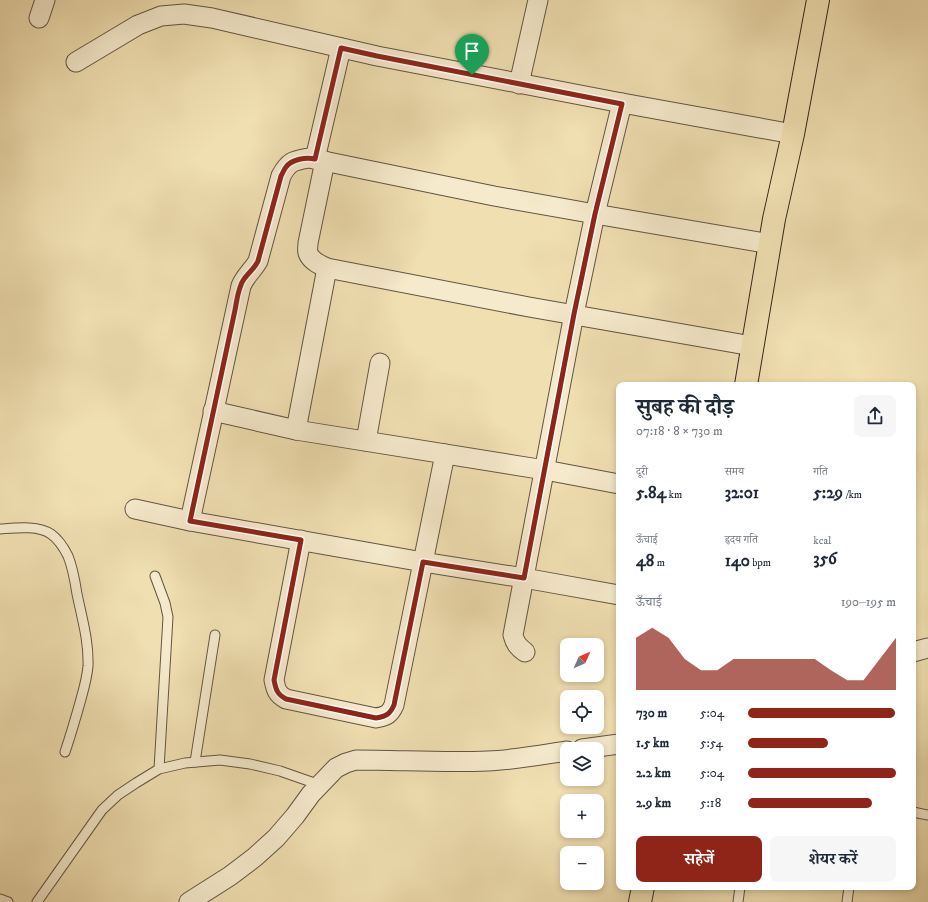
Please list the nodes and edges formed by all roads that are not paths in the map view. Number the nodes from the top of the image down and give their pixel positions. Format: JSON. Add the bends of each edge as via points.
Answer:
{"nodes":[{"id":1,"x":45,"y":0,"type":"edge"},
{"id":2,"x":538,"y":0,"type":"edge"},
{"id":3,"x":818,"y":0,"type":"edge"},
{"id":4,"x":39,"y":18,"type":"dead end"},
{"id":5,"x":341,"y":48,"type":"junction"},
{"id":6,"x":76,"y":62,"type":"dead end"},
{"id":7,"x":519,"y":84,"type":"junction"},
{"id":8,"x":622,"y":104,"type":"junction"},
{"id":9,"x":792,"y":134,"type":"junction"},
{"id":10,"x":320,"y":160,"type":"junction"},
{"id":11,"x":595,"y":214,"type":"junction"},
{"id":12,"x":770,"y":244,"type":"junction"},
{"id":13,"x":327,"y":268,"type":"junction"},
{"id":14,"x":574,"y":314,"type":"junction"},
{"id":15,"x":752,"y":346,"type":"junction"},
{"id":16,"x":380,"y":363,"type":"dead end"},
{"id":17,"x":746,"y":382,"type":"edge"},
{"id":18,"x":213,"y":412,"type":"junction"},
{"id":19,"x":296,"y":430,"type":"junction"},
{"id":20,"x":366,"y":441,"type":"junction"},
{"id":21,"x":445,"y":454,"type":"junction"},
{"id":22,"x":544,"y":470,"type":"junction"},
{"id":23,"x":616,"y":483,"type":"edge"},
{"id":24,"x":134,"y":509,"type":"dead end"},
{"id":25,"x":190,"y":521,"type":"junction"},
{"id":26,"x":0,"y":529,"type":"edge"},
{"id":27,"x":301,"y":540,"type":"junction"},
{"id":28,"x":423,"y":562,"type":"junction"},
{"id":29,"x":155,"y":576,"type":"dead end"},
{"id":30,"x":524,"y":578,"type":"junction"},
{"id":31,"x":616,"y":594,"type":"edge"},
{"id":32,"x":215,"y":635,"type":"dead end"},
{"id":33,"x":928,"y":648,"type":"edge"},
{"id":34,"x":916,"y":651,"type":"edge"},
{"id":35,"x":525,"y":652,"type":"dead end"},
{"id":36,"x":616,"y":744,"type":"edge"},
{"id":37,"x":604,"y":746,"type":"edge"},
{"id":38,"x":65,"y":752,"type":"dead end"},
{"id":39,"x":560,"y":752,"type":"edge"},
{"id":40,"x":195,"y":762,"type":"junction"},
{"id":41,"x":159,"y":769,"type":"junction"},
{"id":42,"x":320,"y":785,"type":"junction"},
{"id":43,"x":916,"y":813,"type":"edge"},
{"id":44,"x":928,"y":815,"type":"edge"},
{"id":45,"x":643,"y":890,"type":"edge"},
{"id":46,"x":740,"y":890,"type":"edge"},
{"id":47,"x":849,"y":890,"type":"edge"},
{"id":48,"x":0,"y":899,"type":"edge"},
{"id":49,"x":8,"y":902,"type":"edge"},
{"id":50,"x":37,"y":902,"type":"edge"},
{"id":51,"x":189,"y":902,"type":"edge"},
{"id":52,"x":640,"y":902,"type":"edge"},
{"id":53,"x":738,"y":902,"type":"edge"},
{"id":54,"x":847,"y":902,"type":"edge"}],
"edges":[{"from":1,"to":4,"type":"street"},
{"from":2,"to":7,"type":"street"},
{"from":3,"to":9,"type":"highway"},
{"from":5,"to":6,"type":"street","via":[[212,18],[184,14],[161,16],[138,25]]},
{"from":5,"to":7,"type":"street"},
{"from":5,"to":10,"type":"street"},
{"from":7,"to":8,"type":"street"},
{"from":8,"to":9,"type":"street"},
{"from":8,"to":11,"type":"street"},
{"from":9,"to":12,"type":"highway"},
{"from":10,"to":11,"type":"street"},
{"from":10,"to":13,"type":"street","via":[[308,253],[313,260]]},
{"from":10,"to":18,"type":"street","via":[[297,160],[287,165],[281,176],[258,261],[241,286]]},
{"from":11,"to":12,"type":"street"},
{"from":11,"to":14,"type":"street"},
{"from":12,"to":15,"type":"highway"},
{"from":13,"to":14,"type":"street"},
{"from":13,"to":19,"type":"street"},
{"from":14,"to":15,"type":"street"},
{"from":14,"to":22,"type":"street"},
{"from":15,"to":17,"type":"highway"},
{"from":16,"to":20,"type":"street"},
{"from":18,"to":19,"type":"street"},
{"from":18,"to":25,"type":"street"},
{"from":19,"to":20,"type":"street"},
{"from":20,"to":21,"type":"street"},
{"from":21,"to":22,"type":"street"},
{"from":21,"to":28,"type":"street"},
{"from":22,"to":23,"type":"street"},
{"from":22,"to":30,"type":"street"},
{"from":24,"to":25,"type":"street"},
{"from":25,"to":27,"type":"street"},
{"from":26,"to":38,"type":"lane","via":[[42,530],[50,534],[68,556],[87,645],[88,666],[86,683]]},
{"from":27,"to":28,"type":"street"},
{"from":27,"to":28,"type":"street","via":[[274,680],[277,691],[286,699],[376,718],[389,713],[394,705]]},
{"from":28,"to":30,"type":"street"},
{"from":29,"to":41,"type":"lane","via":[[168,617]]},
{"from":30,"to":31,"type":"street"},
{"from":30,"to":35,"type":"street","via":[[513,635],[515,643]]},
{"from":32,"to":40,"type":"lane"},
{"from":33,"to":34,"type":"street"},
{"from":36,"to":37,"type":"street"},
{"from":39,"to":42,"type":"street","via":[[490,761],[356,760],[336,768]]},
{"from":40,"to":41,"type":"lane"},
{"from":40,"to":42,"type":"lane","via":[[220,760],[250,764]]},
{"from":41,"to":50,"type":"lane","via":[[118,795],[102,810]]},
{"from":42,"to":51,"type":"street","via":[[276,838],[255,857]]},
{"from":43,"to":44,"type":"lane"},
{"from":45,"to":52,"type":"highway"},
{"from":46,"to":53,"type":"lane"},
{"from":47,"to":54,"type":"lane"},
{"from":48,"to":49,"type":"lane"}]}
